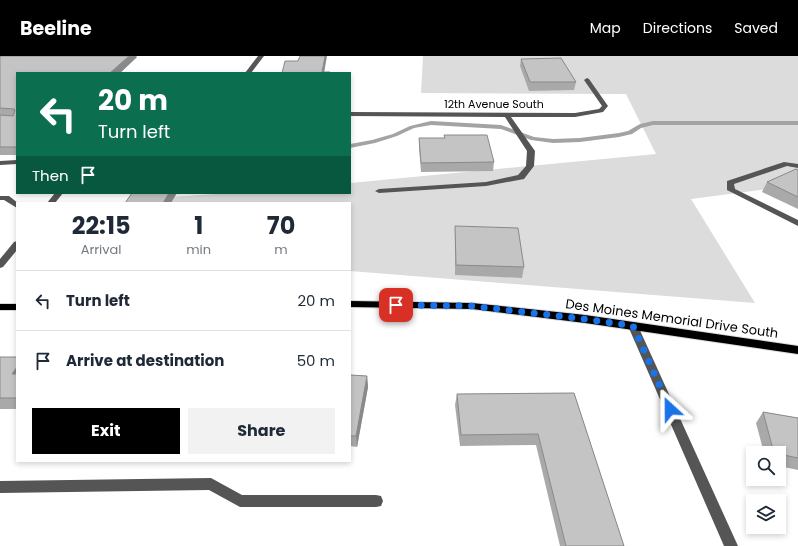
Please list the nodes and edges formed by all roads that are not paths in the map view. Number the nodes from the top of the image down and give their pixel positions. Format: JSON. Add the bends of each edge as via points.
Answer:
{"nodes":[{"id":1,"x":261,"y":56,"type":"edge"},
{"id":2,"x":249,"y":72,"type":"edge"},
{"id":3,"x":587,"y":80,"type":"dead end"},
{"id":4,"x":351,"y":114,"type":"edge"},
{"id":5,"x":506,"y":114,"type":"junction"},
{"id":6,"x":16,"y":162,"type":"edge"},
{"id":7,"x":0,"y":163,"type":"edge"},
{"id":8,"x":798,"y":166,"type":"edge"},
{"id":9,"x":379,"y":191,"type":"dead end"},
{"id":10,"x":58,"y":194,"type":"edge"},
{"id":11,"x":0,"y":198,"type":"edge"},
{"id":12,"x":52,"y":202,"type":"edge"},
{"id":13,"x":16,"y":205,"type":"edge"},
{"id":14,"x":798,"y":224,"type":"edge"},
{"id":15,"x":16,"y":245,"type":"edge"},
{"id":16,"x":0,"y":265,"type":"edge"},
{"id":17,"x":351,"y":304,"type":"edge"},
{"id":18,"x":0,"y":307,"type":"edge"},
{"id":19,"x":16,"y":307,"type":"edge"},
{"id":20,"x":633,"y":326,"type":"junction"},
{"id":21,"x":798,"y":350,"type":"edge"},
{"id":22,"x":0,"y":487,"type":"edge"},
{"id":23,"x":376,"y":501,"type":"dead end"},
{"id":24,"x":731,"y":546,"type":"edge"}],
"edges":[{"from":1,"to":2,"type":"street"},
{"from":3,"to":5,"type":"street","name":"12th Avenue South","via":[[605,106],[600,111],[575,115]]},
{"from":4,"to":5,"type":"street","name":"12th Avenue South"},
{"from":5,"to":9,"type":"street","via":[[530,151],[530,166],[521,177],[486,184]]},
{"from":6,"to":7,"type":"street"},
{"from":8,"to":14,"type":"street","via":[[787,164],[730,183],[731,190]]},
{"from":10,"to":12,"type":"street"},
{"from":11,"to":13,"type":"street","via":[[6,198]]},
{"from":15,"to":16,"type":"street"},
{"from":17,"to":20,"type":"main road","name":"Des Moines Memorial Drive South","via":[[472,306]]},
{"from":18,"to":19,"type":"main road"},
{"from":20,"to":21,"type":"main road","name":"Des Moines Memorial Drive South"},
{"from":20,"to":24,"type":"street"},
{"from":22,"to":23,"type":"street","via":[[211,484],[240,501]]}]}
